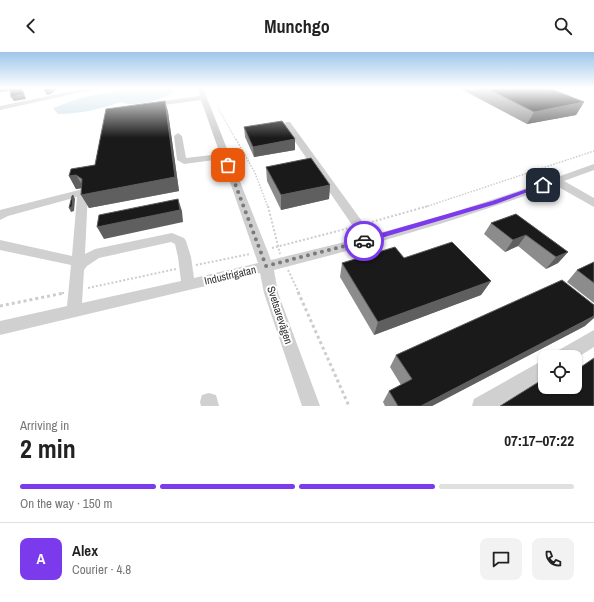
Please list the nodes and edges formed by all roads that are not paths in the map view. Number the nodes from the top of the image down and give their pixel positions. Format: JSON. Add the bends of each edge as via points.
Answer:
{"nodes":[{"id":1,"x":11,"y":105,"type":"edge"},
{"id":2,"x":151,"y":105,"type":"edge"},
{"id":3,"x":206,"y":105,"type":"edge"},
{"id":4,"x":1,"y":106,"type":"edge"},
{"id":5,"x":144,"y":106,"type":"edge"},
{"id":6,"x":287,"y":124,"type":"dead end"},
{"id":7,"x":178,"y":136,"type":"dead end"},
{"id":8,"x":224,"y":156,"type":"junction"},
{"id":9,"x":594,"y":167,"type":"edge"},
{"id":10,"x":556,"y":181,"type":"junction"},
{"id":11,"x":594,"y":203,"type":"edge"},
{"id":12,"x":0,"y":216,"type":"edge"},
{"id":13,"x":369,"y":240,"type":"junction"},
{"id":14,"x":0,"y":245,"type":"edge"},
{"id":15,"x":78,"y":265,"type":"junction"},
{"id":16,"x":266,"y":266,"type":"junction"},
{"id":17,"x":188,"y":285,"type":"junction"},
{"id":18,"x":74,"y":311,"type":"junction"},
{"id":19,"x":0,"y":328,"type":"edge"},
{"id":20,"x":594,"y":338,"type":"edge"},
{"id":21,"x":574,"y":350,"type":"edge"},
{"id":22,"x":538,"y":372,"type":"edge"},
{"id":23,"x":312,"y":406,"type":"edge"},
{"id":24,"x":481,"y":406,"type":"edge"}],
"edges":[{"from":1,"to":4,"type":"street"},
{"from":2,"to":5,"type":"street"},
{"from":3,"to":8,"type":"street","name":"Svetsarevägen"},
{"from":6,"to":13,"type":"street"},
{"from":7,"to":8,"type":"street","via":[[184,161]]},
{"from":8,"to":16,"type":"street","name":"Svetsarevägen"},
{"from":9,"to":10,"type":"street","name":"Industrigatan"},
{"from":10,"to":11,"type":"street"},
{"from":10,"to":13,"type":"street","name":"Industrigatan"},
{"from":12,"to":15,"type":"street","via":[[83,192]]},
{"from":13,"to":16,"type":"street","name":"Industrigatan"},
{"from":14,"to":15,"type":"street"},
{"from":15,"to":17,"type":"street","via":[[94,254],[172,237],[180,241],[187,267]]},
{"from":15,"to":18,"type":"street"},
{"from":16,"to":17,"type":"street","name":"Industrigatan"},
{"from":16,"to":23,"type":"street","name":"Svetsarevägen","via":[[271,293]]},
{"from":17,"to":18,"type":"street","name":"Industrigatan"},
{"from":18,"to":19,"type":"street","name":"Industrigatan"},
{"from":20,"to":21,"type":"street"},
{"from":22,"to":24,"type":"street"}]}
